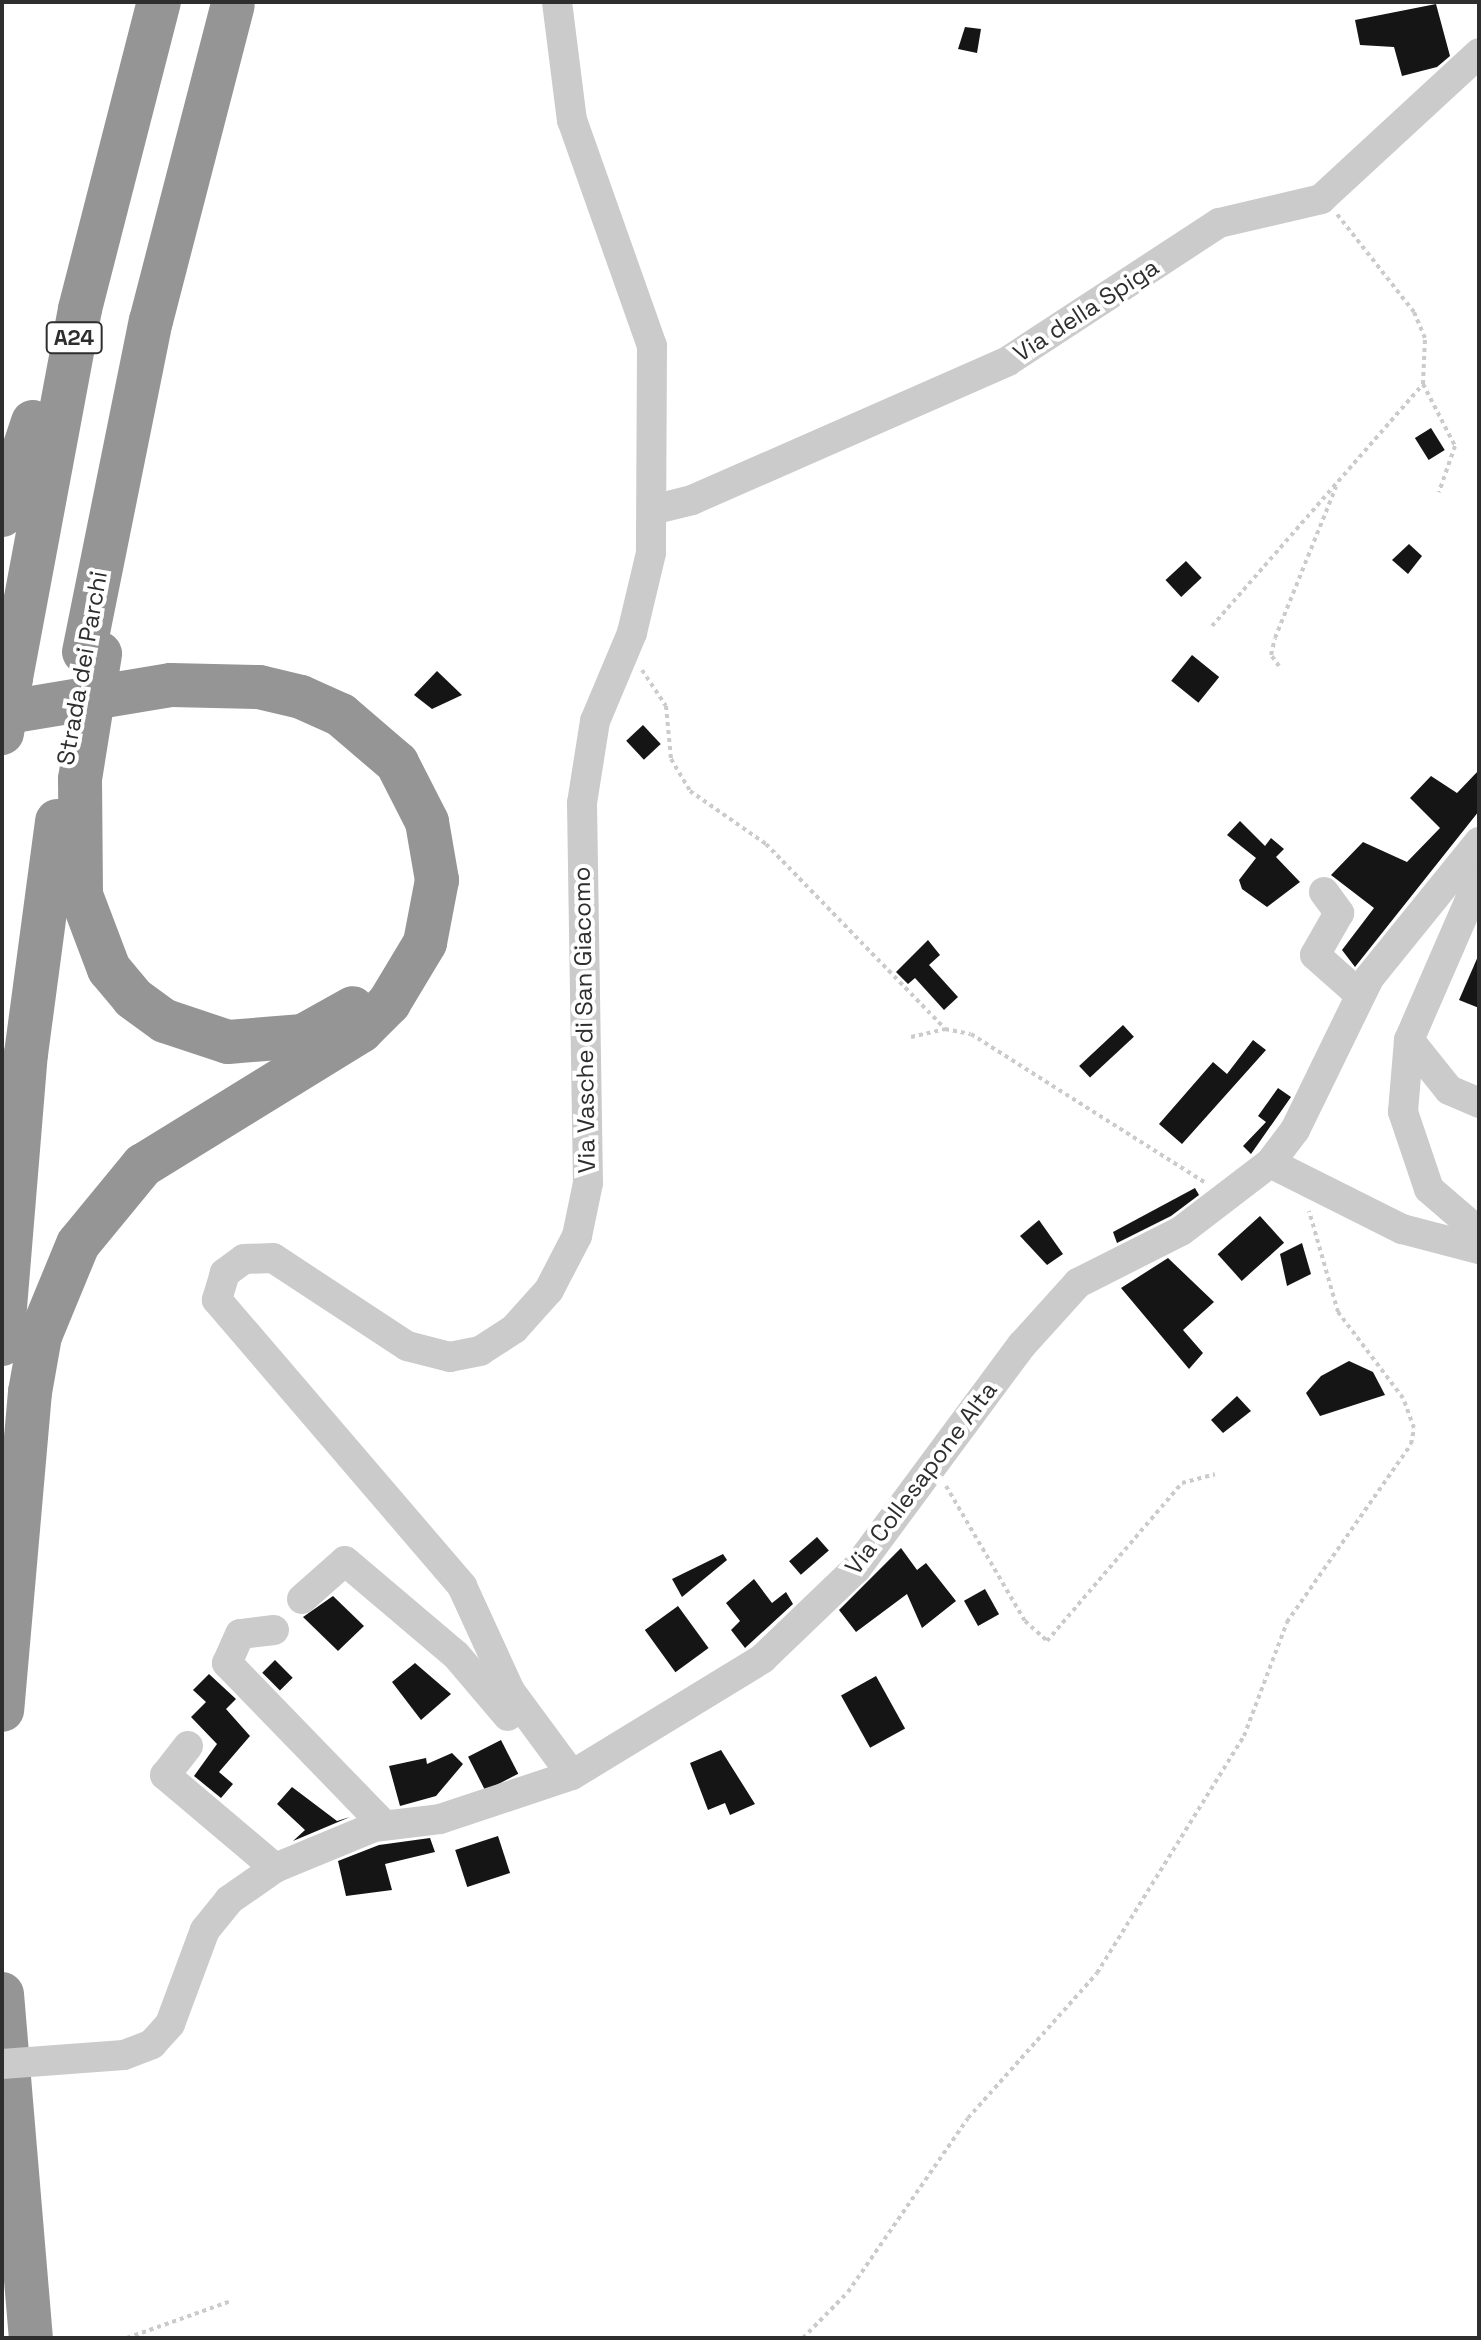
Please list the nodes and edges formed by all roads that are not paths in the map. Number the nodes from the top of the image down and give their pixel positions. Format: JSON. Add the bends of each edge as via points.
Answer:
{"nodes":[{"id":1,"x":159,"y":2,"type":"edge"},
{"id":2,"x":557,"y":2,"type":"edge"},
{"id":3,"x":233,"y":5,"type":"dead end"},
{"id":4,"x":1479,"y":53,"type":"edge"},
{"id":5,"x":80,"y":309,"type":"junction"},
{"id":6,"x":652,"y":510,"type":"junction"},
{"id":7,"x":2,"y":515,"type":"edge"},
{"id":8,"x":6,"y":696,"type":"edge"},
{"id":9,"x":2,"y":733,"type":"edge"},
{"id":10,"x":72,"y":776,"type":"junction"},
{"id":11,"x":1479,"y":842,"type":"edge"},
{"id":12,"x":1479,"y":879,"type":"edge"},
{"id":13,"x":1324,"y":892,"type":"dead end"},
{"id":14,"x":1360,"y":995,"type":"junction"},
{"id":15,"x":1409,"y":1040,"type":"junction"},
{"id":16,"x":1479,"y":1103,"type":"edge"},
{"id":17,"x":1270,"y":1163,"type":"junction"},
{"id":18,"x":1479,"y":1232,"type":"edge"},
{"id":19,"x":1479,"y":1249,"type":"edge"},
{"id":20,"x":2,"y":1344,"type":"edge"},
{"id":21,"x":302,"y":1599,"type":"dead end"},
{"id":22,"x":274,"y":1630,"type":"dead end"},
{"id":23,"x":245,"y":1706,"type":"dead end"},
{"id":24,"x":2,"y":1710,"type":"edge"},
{"id":25,"x":188,"y":1746,"type":"dead end"},
{"id":26,"x":565,"y":1778,"type":"junction"},
{"id":27,"x":379,"y":1826,"type":"junction"},
{"id":28,"x":275,"y":1868,"type":"junction"},
{"id":29,"x":2,"y":1994,"type":"edge"},
{"id":30,"x":2,"y":2064,"type":"edge"},
{"id":31,"x":31,"y":2338,"type":"edge"}],
"edges":[{"from":1,"to":5,"type":"highway","number":"A24"},
{"from":2,"to":6,"type":"street","name":"Via Vasche di San Giacomo","via":[[572,120],[652,346]]},
{"from":3,"to":10,"type":"highway","name":"Strada dei Parchi","via":[[103,545]]},
{"from":4,"to":6,"type":"street","name":"Via della Spiga","via":[[1321,199],[1219,223],[1008,361],[692,500]]},
{"from":5,"to":7,"type":"highway"},
{"from":5,"to":8,"type":"highway","number":"A24"},
{"from":6,"to":26,"type":"street","name":"Via Vasche di San Giacomo","via":[[651,553],[632,633],[595,721],[582,803],[588,1183],[577,1236],[549,1290],[491,1344],[450,1357],[407,1346],[273,1258],[244,1259],[225,1273],[217,1300],[462,1586],[510,1691]]},
{"from":8,"to":9,"type":"highway","number":"A24","bridge":true},
{"from":8,"to":24,"type":"highway","via":[[171,685],[259,687],[301,697],[341,715],[397,763],[427,822],[437,880],[425,943],[389,1003],[361,1031],[143,1165],[78,1244],[40,1336],[30,1392]]},
{"from":9,"to":10,"type":"highway","via":[[223,705],[291,716],[351,747],[397,802],[415,869],[412,906],[383,977],[360,1003],[303,1036],[228,1042],[165,1021],[117,979],[90,927],[76,861]]},
{"from":10,"to":20,"type":"highway","name":"Strada dei Parchi","via":[[26,1054]]},
{"from":11,"to":14,"type":"street","name":"Via Collesapone Alta"},
{"from":12,"to":15,"type":"street"},
{"from":13,"to":14,"type":"street","via":[[1339,913],[1315,955]]},
{"from":14,"to":17,"type":"street","name":"Via Collesapone Alta","via":[[1316,1090]]},
{"from":15,"to":16,"type":"street","via":[[1449,1090]]},
{"from":15,"to":18,"type":"street","via":[[1403,1112],[1421,1174],[1441,1206]]},
{"from":17,"to":19,"type":"street","via":[[1402,1229]]},
{"from":17,"to":26,"type":"street","name":"Via Collesapone Alta","via":[[1181,1231],[1078,1283],[856,1569],[762,1659]]},
{"from":21,"to":26,"type":"street","via":[[345,1561],[456,1655]]},
{"from":22,"to":27,"type":"street","via":[[240,1634],[227,1663]]},
{"from":23,"to":27,"type":"street"},
{"from":25,"to":28,"type":"street","via":[[165,1775]]},
{"from":26,"to":27,"type":"street","name":"Via Collesapone Alta","via":[[440,1819]]},
{"from":27,"to":28,"type":"street","name":"Via Collesapone Alta"},
{"from":28,"to":30,"type":"street","name":"Via Collesapone Alta","bridge":true,"via":[[229,1900],[205,1930],[170,2024],[152,2044],[124,2055]]},
{"from":29,"to":31,"type":"highway"}]}
